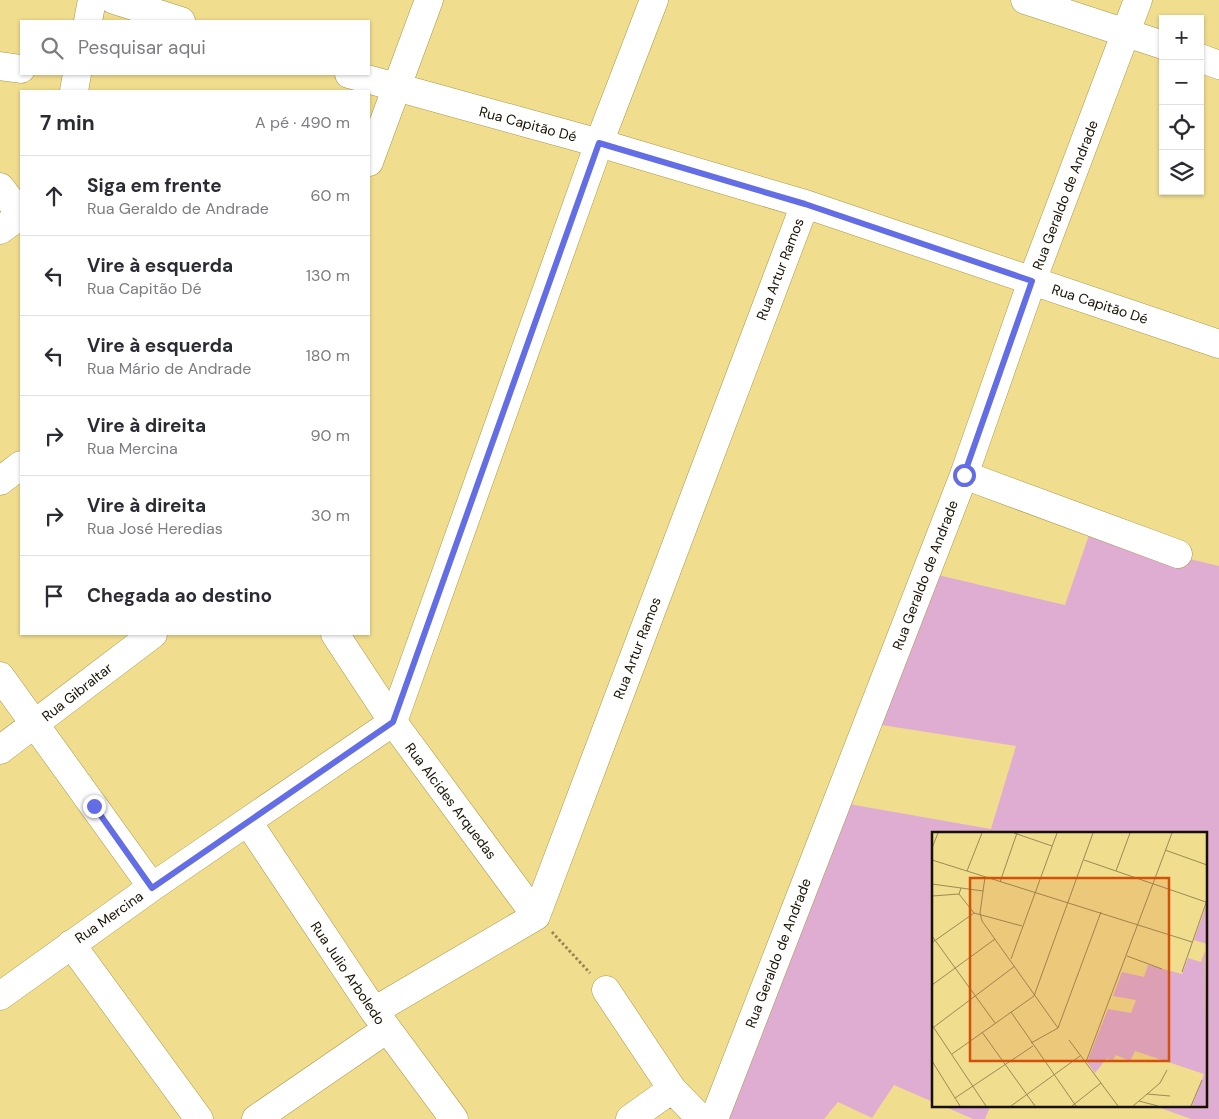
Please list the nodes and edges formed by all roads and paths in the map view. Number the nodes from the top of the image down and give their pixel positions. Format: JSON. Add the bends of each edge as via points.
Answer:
{"nodes":[{"id":1,"x":92,"y":0,"type":"edge"},
{"id":2,"x":114,"y":0,"type":"edge"},
{"id":3,"x":190,"y":0,"type":"edge"},
{"id":4,"x":429,"y":0,"type":"edge"},
{"id":5,"x":654,"y":0,"type":"edge"},
{"id":6,"x":1025,"y":0,"type":"edge"},
{"id":7,"x":1138,"y":0,"type":"edge"},
{"id":8,"x":88,"y":20,"type":"edge"},
{"id":9,"x":178,"y":20,"type":"edge"},
{"id":10,"x":181,"y":20,"type":"edge"},
{"id":11,"x":1126,"y":33,"type":"junction"},
{"id":12,"x":1159,"y":44,"type":"edge"},
{"id":13,"x":1204,"y":59,"type":"edge"},
{"id":14,"x":1219,"y":64,"type":"edge"},
{"id":15,"x":0,"y":66,"type":"edge"},
{"id":16,"x":20,"y":69,"type":"edge"},
{"id":17,"x":352,"y":75,"type":"edge"},
{"id":18,"x":396,"y":88,"type":"junction"},
{"id":19,"x":599,"y":143,"type":"junction"},
{"id":20,"x":370,"y":159,"type":"edge"},
{"id":21,"x":0,"y":187,"type":"edge"},
{"id":22,"x":805,"y":204,"type":"junction"},
{"id":23,"x":20,"y":214,"type":"edge"},
{"id":24,"x":20,"y":216,"type":"edge"},
{"id":25,"x":0,"y":230,"type":"edge"},
{"id":26,"x":1032,"y":281,"type":"junction"},
{"id":27,"x":1219,"y":344,"type":"edge"},
{"id":28,"x":20,"y":466,"type":"edge"},
{"id":29,"x":964,"y":475,"type":"junction"},
{"id":30,"x":0,"y":481,"type":"edge"},
{"id":31,"x":1178,"y":554,"type":"dead end"},
{"id":32,"x":152,"y":635,"type":"edge"},
{"id":33,"x":336,"y":635,"type":"edge"},
{"id":34,"x":0,"y":676,"type":"edge"},
{"id":35,"x":393,"y":722,"type":"junction"},
{"id":36,"x":35,"y":724,"type":"junction"},
{"id":37,"x":0,"y":750,"type":"edge"},
{"id":38,"x":248,"y":822,"type":"junction"},
{"id":39,"x":152,"y":888,"type":"junction"},
{"id":40,"x":536,"y":916,"type":"junction"},
{"id":41,"x":71,"y":944,"type":"junction"},
{"id":42,"x":606,"y":990,"type":"joint"},
{"id":43,"x":0,"y":996,"type":"edge"},
{"id":44,"x":380,"y":1020,"type":"junction"},
{"id":45,"x":672,"y":1089,"type":"junction"},
{"id":46,"x":199,"y":1119,"type":"edge"},
{"id":47,"x":256,"y":1119,"type":"edge"},
{"id":48,"x":454,"y":1119,"type":"edge"},
{"id":49,"x":630,"y":1119,"type":"edge"},
{"id":50,"x":701,"y":1119,"type":"edge"},
{"id":51,"x":714,"y":1119,"type":"edge"}],
"edges":[{"from":1,"to":8,"type":"street"},
{"from":2,"to":9,"type":"street"},
{"from":3,"to":10,"type":"street"},
{"from":4,"to":18,"type":"street"},
{"from":5,"to":19,"type":"street"},
{"from":6,"to":11,"type":"street"},
{"from":7,"to":11,"type":"street","name":"Rua Geraldo de Andrade"},
{"from":11,"to":12,"type":"street"},
{"from":11,"to":26,"type":"street","name":"Rua Geraldo de Andrade"},
{"from":13,"to":14,"type":"street"},
{"from":15,"to":16,"type":"street"},
{"from":17,"to":18,"type":"street","name":"Rua Capitão Dé"},
{"from":18,"to":19,"type":"street","name":"Rua Capitão Dé"},
{"from":18,"to":20,"type":"street"},
{"from":19,"to":22,"type":"street","name":"Rua Capitão Dé"},
{"from":19,"to":35,"type":"street"},
{"from":21,"to":23,"type":"street"},
{"from":22,"to":26,"type":"street","name":"Rua Capitão Dé"},
{"from":22,"to":40,"type":"street","name":"Rua Artur Ramos"},
{"from":24,"to":25,"type":"street"},
{"from":26,"to":27,"type":"street","name":"Rua Capitão Dé"},
{"from":26,"to":29,"type":"street","name":"Rua Geraldo de Andrade"},
{"from":28,"to":30,"type":"street"},
{"from":29,"to":31,"type":"street"},
{"from":29,"to":51,"type":"street","name":"Rua Geraldo de Andrade"},
{"from":32,"to":36,"type":"street","name":"Rua Gibraltar"},
{"from":33,"to":35,"type":"street","name":"Rua Alcides Arquedas"},
{"from":34,"to":36,"type":"street"},
{"from":35,"to":38,"type":"street","name":"Rua Mercina"},
{"from":35,"to":40,"type":"street","name":"Rua Alcides Arquedas"},
{"from":36,"to":37,"type":"street","name":"Rua Gibraltar"},
{"from":36,"to":39,"type":"street"},
{"from":38,"to":39,"type":"street","name":"Rua Mercina"},
{"from":38,"to":44,"type":"street","name":"Rua Julio Arboledo"},
{"from":39,"to":41,"type":"street","name":"Rua Mercina"},
{"from":40,"to":42,"type":"path"},
{"from":40,"to":44,"type":"street"},
{"from":41,"to":43,"type":"street","name":"Rua Mercina"},
{"from":41,"to":46,"type":"street"},
{"from":42,"to":45,"type":"street"},
{"from":44,"to":47,"type":"street"},
{"from":44,"to":48,"type":"street","name":"Rua Julio Arboledo"},
{"from":45,"to":49,"type":"street"},
{"from":45,"to":50,"type":"street"}]}
